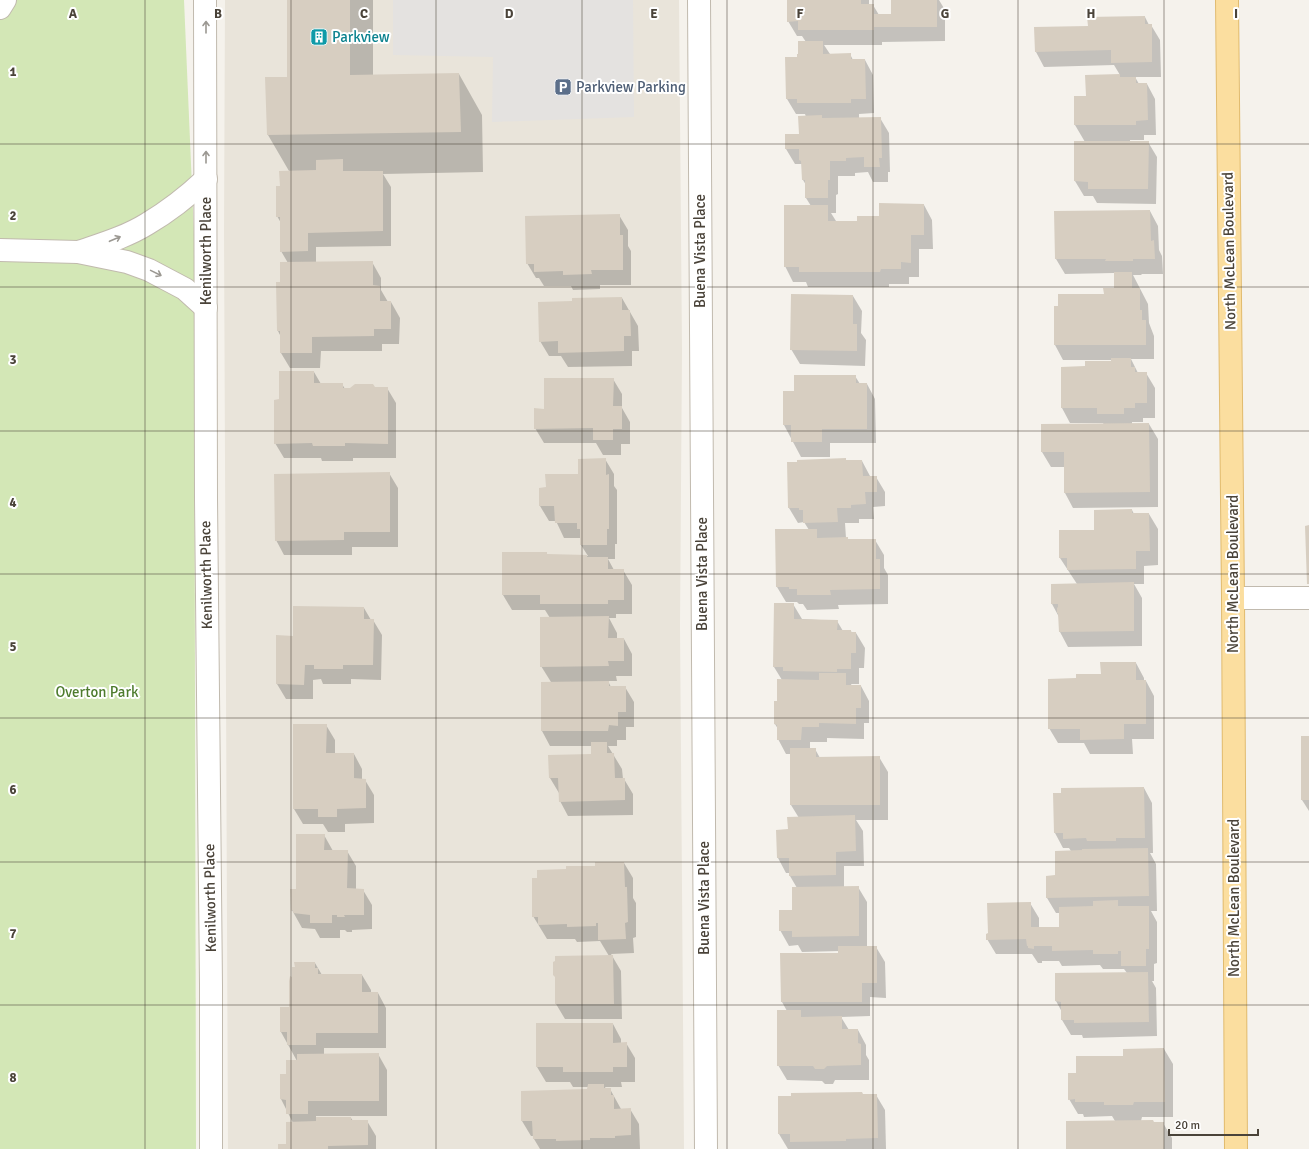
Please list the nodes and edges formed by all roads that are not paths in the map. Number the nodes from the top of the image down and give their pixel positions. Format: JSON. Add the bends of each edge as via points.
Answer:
{"nodes":[{"id":1,"x":5,"y":0,"type":"edge"},
{"id":2,"x":205,"y":0,"type":"edge"},
{"id":3,"x":699,"y":0,"type":"edge"},
{"id":4,"x":1227,"y":0,"type":"edge"},
{"id":5,"x":0,"y":8,"type":"edge"},
{"id":6,"x":206,"y":179,"type":"junction"},
{"id":7,"x":0,"y":250,"type":"edge"},
{"id":8,"x":78,"y":252,"type":"junction"},
{"id":9,"x":206,"y":308,"type":"junction"},
{"id":10,"x":1233,"y":598,"type":"junction"},
{"id":11,"x":1309,"y":598,"type":"edge"},
{"id":12,"x":211,"y":1149,"type":"edge"},
{"id":13,"x":706,"y":1149,"type":"edge"},
{"id":14,"x":1236,"y":1149,"type":"edge"}],
"edges":[{"from":1,"to":5,"type":"street"},
{"from":6,"to":2,"type":"street","name":"Kenilworth Place","one_way":true},
{"from":3,"to":13,"type":"street","name":"Buena Vista Place"},
{"from":4,"to":10,"type":"main road","name":"North McLean Boulevard"},
{"from":8,"to":6,"type":"street","one_way":true,"via":[[147,225],[186,198]]},
{"from":6,"to":9,"type":"street","name":"Kenilworth Place"},
{"from":7,"to":8,"type":"street"},
{"from":8,"to":9,"type":"street","one_way":true,"via":[[127,262],[149,270],[185,289]]},
{"from":9,"to":12,"type":"street","name":"Kenilworth Place"},
{"from":10,"to":11,"type":"street"},
{"from":10,"to":14,"type":"main road","name":"North McLean Boulevard"}]}
